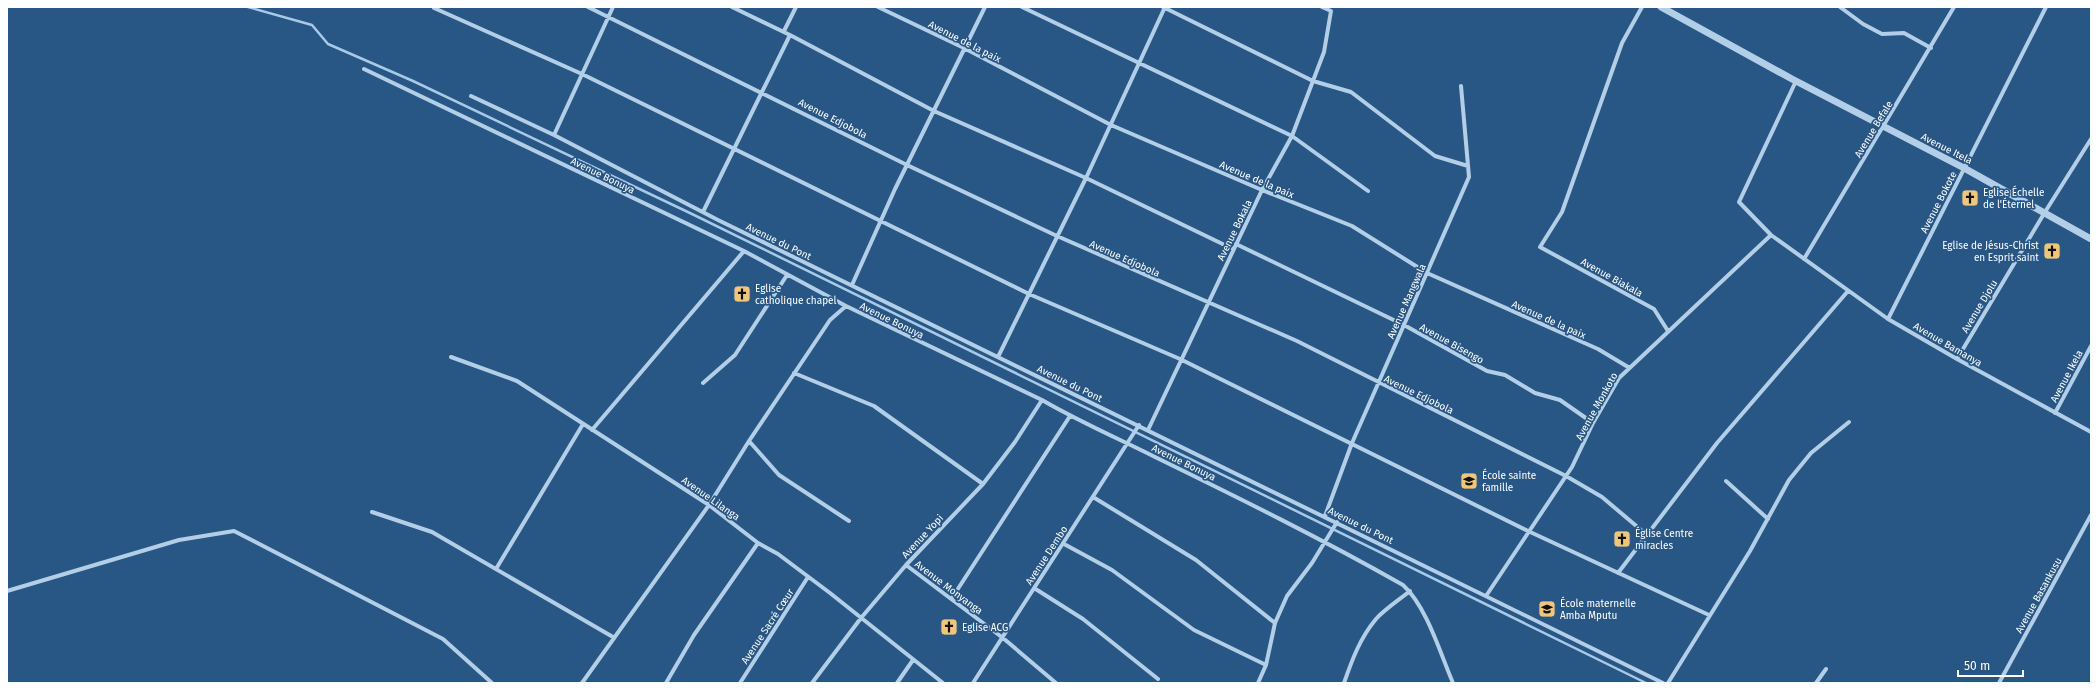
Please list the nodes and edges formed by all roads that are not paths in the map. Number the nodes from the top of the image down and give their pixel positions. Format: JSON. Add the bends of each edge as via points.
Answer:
{"nodes":[{"id":1,"x":588,"y":7,"type":"edge"},
{"id":2,"x":613,"y":7,"type":"edge"},
{"id":3,"x":732,"y":7,"type":"edge"},
{"id":4,"x":796,"y":7,"type":"edge"},
{"id":5,"x":878,"y":7,"type":"edge"},
{"id":6,"x":985,"y":7,"type":"edge"},
{"id":7,"x":1022,"y":7,"type":"edge"},
{"id":8,"x":1164,"y":7,"type":"edge"},
{"id":9,"x":1322,"y":7,"type":"edge"},
{"id":10,"x":1642,"y":7,"type":"edge"},
{"id":11,"x":1661,"y":7,"type":"edge"},
{"id":12,"x":1840,"y":7,"type":"edge"},
{"id":13,"x":1954,"y":7,"type":"edge"},
{"id":14,"x":2046,"y":7,"type":"edge"},
{"id":15,"x":434,"y":8,"type":"edge"},
{"id":16,"x":609,"y":17,"type":"junction"},
{"id":17,"x":784,"y":31,"type":"junction"},
{"id":18,"x":790,"y":35,"type":"junction"},
{"id":19,"x":964,"y":48,"type":"junction"},
{"id":20,"x":1931,"y":48,"type":"junction"},
{"id":21,"x":1139,"y":63,"type":"junction"},
{"id":22,"x":364,"y":69,"type":"dead end"},
{"id":23,"x":582,"y":74,"type":"junction"},
{"id":24,"x":1794,"y":80,"type":"junction"},
{"id":25,"x":1313,"y":81,"type":"junction"},
{"id":26,"x":1461,"y":86,"type":"dead end"},
{"id":27,"x":763,"y":92,"type":"junction"},
{"id":28,"x":471,"y":96,"type":"dead end"},
{"id":29,"x":934,"y":111,"type":"junction"},
{"id":30,"x":1111,"y":125,"type":"junction"},
{"id":31,"x":1884,"y":126,"type":"junction"},
{"id":32,"x":554,"y":135,"type":"junction"},
{"id":33,"x":1292,"y":136,"type":"junction"},
{"id":34,"x":2091,"y":139,"type":"edge"},
{"id":35,"x":735,"y":149,"type":"junction"},
{"id":36,"x":907,"y":165,"type":"junction"},
{"id":37,"x":1468,"y":166,"type":"junction"},
{"id":38,"x":1964,"y":168,"type":"junction"},
{"id":39,"x":1086,"y":178,"type":"junction"},
{"id":40,"x":1262,"y":190,"type":"junction"},
{"id":41,"x":1368,"y":191,"type":"dead end"},
{"id":42,"x":703,"y":212,"type":"junction"},
{"id":43,"x":2045,"y":212,"type":"junction"},
{"id":44,"x":880,"y":221,"type":"junction"},
{"id":45,"x":1771,"y":235,"type":"junction"},
{"id":46,"x":1057,"y":236,"type":"junction"},
{"id":47,"x":2091,"y":239,"type":"edge"},
{"id":48,"x":1236,"y":244,"type":"junction"},
{"id":49,"x":1233,"y":249,"type":"junction"},
{"id":50,"x":744,"y":251,"type":"junction"},
{"id":51,"x":1804,"y":259,"type":"junction"},
{"id":52,"x":1427,"y":273,"type":"junction"},
{"id":53,"x":787,"y":275,"type":"junction"},
{"id":54,"x":852,"y":285,"type":"junction"},
{"id":55,"x":1848,"y":291,"type":"junction"},
{"id":56,"x":1029,"y":294,"type":"junction"},
{"id":57,"x":1207,"y":303,"type":"junction"},
{"id":58,"x":846,"y":306,"type":"junction"},
{"id":59,"x":1888,"y":319,"type":"junction"},
{"id":60,"x":1404,"y":325,"type":"junction"},
{"id":61,"x":1668,"y":331,"type":"junction"},
{"id":62,"x":2091,"y":346,"type":"edge"},
{"id":63,"x":451,"y":357,"type":"dead end"},
{"id":64,"x":998,"y":357,"type":"junction"},
{"id":65,"x":1180,"y":359,"type":"junction"},
{"id":66,"x":1957,"y":359,"type":"junction"},
{"id":67,"x":1628,"y":367,"type":"junction"},
{"id":68,"x":794,"y":373,"type":"junction"},
{"id":69,"x":703,"y":383,"type":"dead end"},
{"id":70,"x":1380,"y":383,"type":"junction"},
{"id":71,"x":1042,"y":400,"type":"junction"},
{"id":72,"x":2055,"y":413,"type":"junction"},
{"id":73,"x":1070,"y":416,"type":"junction"},
{"id":74,"x":1849,"y":422,"type":"dead end"},
{"id":75,"x":1593,"y":423,"type":"junction"},
{"id":76,"x":583,"y":424,"type":"junction"},
{"id":77,"x":1138,"y":427,"type":"junction"},
{"id":78,"x":592,"y":430,"type":"junction"},
{"id":79,"x":1148,"y":430,"type":"junction"},
{"id":80,"x":2091,"y":432,"type":"edge"},
{"id":81,"x":749,"y":442,"type":"junction"},
{"id":82,"x":1128,"y":443,"type":"junction"},
{"id":83,"x":1352,"y":443,"type":"junction"},
{"id":84,"x":1566,"y":476,"type":"junction"},
{"id":85,"x":1726,"y":481,"type":"dead end"},
{"id":86,"x":983,"y":484,"type":"junction"},
{"id":87,"x":1093,"y":497,"type":"junction"},
{"id":88,"x":709,"y":505,"type":"junction"},
{"id":89,"x":372,"y":512,"type":"dead end"},
{"id":90,"x":2091,"y":515,"type":"edge"},
{"id":91,"x":1325,"y":516,"type":"junction"},
{"id":92,"x":1768,"y":519,"type":"junction"},
{"id":93,"x":849,"y":521,"type":"dead end"},
{"id":94,"x":1335,"y":524,"type":"junction"},
{"id":95,"x":1528,"y":530,"type":"junction"},
{"id":96,"x":1647,"y":535,"type":"junction"},
{"id":97,"x":1325,"y":541,"type":"junction"},
{"id":98,"x":758,"y":543,"type":"junction"},
{"id":99,"x":1064,"y":544,"type":"junction"},
{"id":100,"x":906,"y":565,"type":"junction"},
{"id":101,"x":496,"y":569,"type":"junction"},
{"id":102,"x":1618,"y":573,"type":"junction"},
{"id":103,"x":808,"y":577,"type":"junction"},
{"id":104,"x":1034,"y":588,"type":"junction"},
{"id":105,"x":7,"y":591,"type":"edge"},
{"id":106,"x":1410,"y":591,"type":"junction"},
{"id":107,"x":1486,"y":596,"type":"junction"},
{"id":108,"x":952,"y":598,"type":"junction"},
{"id":109,"x":1709,"y":615,"type":"junction"},
{"id":110,"x":861,"y":618,"type":"junction"},
{"id":111,"x":1275,"y":623,"type":"junction"},
{"id":112,"x":613,"y":637,"type":"junction"},
{"id":113,"x":1003,"y":638,"type":"junction"},
{"id":114,"x":913,"y":660,"type":"junction"},
{"id":115,"x":1266,"y":665,"type":"junction"},
{"id":116,"x":1826,"y":669,"type":"dead end"},
{"id":117,"x":1158,"y":679,"type":"dead end"},
{"id":118,"x":492,"y":683,"type":"edge"},
{"id":119,"x":582,"y":683,"type":"edge"},
{"id":120,"x":666,"y":683,"type":"edge"},
{"id":121,"x":740,"y":683,"type":"edge"},
{"id":122,"x":812,"y":683,"type":"edge"},
{"id":123,"x":897,"y":683,"type":"edge"},
{"id":124,"x":943,"y":683,"type":"edge"},
{"id":125,"x":973,"y":683,"type":"edge"},
{"id":126,"x":1056,"y":683,"type":"edge"},
{"id":127,"x":1258,"y":683,"type":"edge"},
{"id":128,"x":1344,"y":683,"type":"edge"},
{"id":129,"x":1453,"y":683,"type":"edge"},
{"id":130,"x":1663,"y":683,"type":"edge"},
{"id":131,"x":1668,"y":683,"type":"edge"},
{"id":132,"x":1816,"y":683,"type":"edge"},
{"id":133,"x":1999,"y":683,"type":"edge"}],
"edges":[{"from":1,"to":16,"type":"street","name":"Avenue Edjobola"},
{"from":2,"to":16,"type":"street"},
{"from":3,"to":17,"type":"street"},
{"from":4,"to":17,"type":"street"},
{"from":5,"to":19,"type":"street","name":"Avenue de la paix"},
{"from":6,"to":19,"type":"street"},
{"from":7,"to":21,"type":"street"},
{"from":8,"to":21,"type":"street"},
{"from":8,"to":25,"type":"street"},
{"from":9,"to":25,"type":"street","name":"Avenue Bokala","via":[[1331,11],[1324,52]]},
{"from":10,"to":61,"type":"street","name":"Avenue Biakala","via":[[1622,43],[1562,212],[1540,247],[1654,309]]},
{"from":11,"to":24,"type":"street","name":"Avenue Itela"},
{"from":12,"to":20,"type":"street","via":[[1882,34],[1904,33]]},
{"from":13,"to":20,"type":"street","name":"Avenue Befale"},
{"from":14,"to":38,"type":"street","name":"Avenue Bokote"},
{"from":15,"to":23,"type":"street"},
{"from":16,"to":23,"type":"street"},
{"from":16,"to":27,"type":"street","name":"Avenue Edjobola"},
{"from":17,"to":18,"type":"street"},
{"from":18,"to":27,"type":"street"},
{"from":18,"to":29,"type":"street"},
{"from":19,"to":29,"type":"street"},
{"from":19,"to":30,"type":"street","name":"Avenue de la paix"},
{"from":20,"to":31,"type":"street","name":"Avenue Befale"},
{"from":21,"to":30,"type":"street"},
{"from":21,"to":33,"type":"street"},
{"from":22,"to":50,"type":"street","name":"Avenue Bonuya"},
{"from":23,"to":32,"type":"street"},
{"from":23,"to":35,"type":"street"},
{"from":24,"to":31,"type":"street","name":"Avenue Itela"},
{"from":24,"to":45,"type":"street","name":"Avenue Bamanya","via":[[1739,202]]},
{"from":25,"to":33,"type":"street","name":"Avenue Bokala"},
{"from":25,"to":37,"type":"street","via":[[1351,92],[1435,156]]},
{"from":26,"to":37,"type":"street","name":"Avenue Mangwala"},
{"from":27,"to":35,"type":"street"},
{"from":27,"to":36,"type":"street","name":"Avenue Edjobola"},
{"from":28,"to":32,"type":"street","name":"Avenue du Pont"},
{"from":29,"to":36,"type":"street"},
{"from":29,"to":39,"type":"street"},
{"from":30,"to":39,"type":"street"},
{"from":30,"to":40,"type":"street","name":"Avenue de la paix"},
{"from":31,"to":38,"type":"street","name":"Avenue Itela"},
{"from":31,"to":51,"type":"street","name":"Avenue Befale"},
{"from":32,"to":42,"type":"street","name":"Avenue du Pont"},
{"from":33,"to":40,"type":"street","name":"Avenue Bokala"},
{"from":33,"to":41,"type":"street"},
{"from":34,"to":43,"type":"street","name":"Avenue Djolu"},
{"from":35,"to":42,"type":"street"},
{"from":35,"to":44,"type":"street"},
{"from":36,"to":44,"type":"street"},
{"from":36,"to":46,"type":"street","name":"Avenue Edjobola"},
{"from":37,"to":52,"type":"street","name":"Avenue Mangwala","via":[[1469,177]]},
{"from":38,"to":43,"type":"street","name":"Avenue Itela"},
{"from":38,"to":59,"type":"street","name":"Avenue Bokote"},
{"from":39,"to":46,"type":"street"},
{"from":39,"to":49,"type":"street"},
{"from":40,"to":48,"type":"street","name":"Avenue Bokala"},
{"from":40,"to":52,"type":"street","name":"Avenue de la paix","via":[[1352,226]]},
{"from":42,"to":54,"type":"street","name":"Avenue du Pont"},
{"from":43,"to":47,"type":"street","name":"Avenue Itela"},
{"from":43,"to":66,"type":"street","name":"Avenue Djolu"},
{"from":44,"to":54,"type":"street"},
{"from":44,"to":56,"type":"street"},
{"from":45,"to":51,"type":"street","name":"Avenue Bamanya"},
{"from":45,"to":61,"type":"street","name":"Avenue Monkoto"},
{"from":46,"to":56,"type":"street"},
{"from":46,"to":57,"type":"street","name":"Avenue Edjobola"},
{"from":48,"to":49,"type":"street","name":"Avenue Bokala"},
{"from":48,"to":60,"type":"street","name":"Avenue Bisengo"},
{"from":49,"to":57,"type":"street","name":"Avenue Bokala"},
{"from":50,"to":53,"type":"street","name":"Avenue Bonuya"},
{"from":50,"to":78,"type":"street"},
{"from":51,"to":55,"type":"street","name":"Avenue Bamanya"},
{"from":52,"to":60,"type":"street","name":"Avenue Mangwala"},
{"from":52,"to":67,"type":"street","name":"Avenue de la paix","via":[[1598,350]]},
{"from":53,"to":58,"type":"street","name":"Avenue Bonuya"},
{"from":53,"to":69,"type":"street","via":[[735,355]]},
{"from":54,"to":64,"type":"street","name":"Avenue du Pont"},
{"from":55,"to":59,"type":"street","name":"Avenue Bamanya"},
{"from":55,"to":96,"type":"street","via":[[1717,443]]},
{"from":56,"to":64,"type":"street"},
{"from":56,"to":65,"type":"street"},
{"from":57,"to":65,"type":"street","name":"Avenue Bokala"},
{"from":57,"to":70,"type":"street","name":"Avenue Edjobola","via":[[1297,341]]},
{"from":58,"to":68,"type":"street","via":[[830,320]]},
{"from":58,"to":71,"type":"street","name":"Avenue Bonuya"},
{"from":59,"to":66,"type":"street","name":"Avenue Bamanya"},
{"from":60,"to":70,"type":"street","name":"Avenue Mangwala"},
{"from":60,"to":75,"type":"street","name":"Avenue Bisengo","via":[[1487,371],[1505,375],[1535,393],[1560,400]]},
{"from":61,"to":67,"type":"street","name":"Avenue Monkoto"},
{"from":62,"to":72,"type":"street","name":"Avenue Ikela"},
{"from":63,"to":76,"type":"street","name":"Avenue Lilanga","via":[[517,381]]},
{"from":64,"to":77,"type":"street","name":"Avenue du Pont"},
{"from":65,"to":79,"type":"street","name":"Avenue Bokala"},
{"from":65,"to":83,"type":"street"},
{"from":66,"to":72,"type":"street","name":"Avenue Bamanya"},
{"from":67,"to":75,"type":"street","name":"Avenue Monkoto"},
{"from":68,"to":81,"type":"street"},
{"from":68,"to":86,"type":"street","via":[[874,406]]},
{"from":70,"to":83,"type":"street","name":"Avenue Mangwala"},
{"from":70,"to":84,"type":"street","name":"Avenue Edjobola"},
{"from":71,"to":73,"type":"street","name":"Avenue Bonuya"},
{"from":71,"to":86,"type":"street","name":"Avenue Yopi","via":[[1015,442]]},
{"from":72,"to":80,"type":"street","name":"Avenue Bamanya"},
{"from":73,"to":82,"type":"street","name":"Avenue Bonuya"},
{"from":73,"to":108,"type":"street"},
{"from":74,"to":92,"type":"street","via":[[1811,452],[1788,480]]},
{"from":75,"to":84,"type":"street","name":"Avenue Monkoto"},
{"from":76,"to":78,"type":"street","name":"Avenue Lilanga"},
{"from":76,"to":101,"type":"street"},
{"from":77,"to":79,"type":"street","name":"Avenue du Pont"},
{"from":77,"to":82,"type":"street","name":"Avenue Dembo"},
{"from":78,"to":88,"type":"street","name":"Avenue Lilanga"},
{"from":79,"to":91,"type":"street","name":"Avenue du Pont"},
{"from":81,"to":88,"type":"street"},
{"from":81,"to":93,"type":"street","via":[[779,475]]},
{"from":82,"to":87,"type":"street","name":"Avenue Dembo"},
{"from":82,"to":97,"type":"street","name":"Avenue Bonuya"},
{"from":83,"to":91,"type":"street","name":"Avenue Mangwala"},
{"from":83,"to":95,"type":"street"},
{"from":84,"to":95,"type":"street","name":"Avenue Monkoto"},
{"from":84,"to":96,"type":"street","name":"Avenue Edjobola","via":[[1602,497]]},
{"from":85,"to":92,"type":"street"},
{"from":86,"to":100,"type":"street","name":"Avenue Yopi"},
{"from":87,"to":99,"type":"street","name":"Avenue Dembo"},
{"from":87,"to":111,"type":"street","via":[[1196,560]]},
{"from":88,"to":98,"type":"street","name":"Avenue Lilanga"},
{"from":88,"to":112,"type":"street"},
{"from":89,"to":101,"type":"street","via":[[432,532]]},
{"from":90,"to":133,"type":"street","name":"Avenue Basankusu"},
{"from":91,"to":94,"type":"street","name":"Avenue du Pont"},
{"from":92,"to":109,"type":"street"},
{"from":94,"to":97,"type":"street"},
{"from":94,"to":107,"type":"street","name":"Avenue du Pont"},
{"from":95,"to":102,"type":"street"},
{"from":95,"to":107,"type":"street","name":"Avenue Monkoto"},
{"from":96,"to":102,"type":"street"},
{"from":97,"to":106,"type":"street","name":"Avenue Bonuya"},
{"from":97,"to":111,"type":"street","via":[[1287,596]]},
{"from":98,"to":103,"type":"street","name":"Avenue Lilanga","via":[[778,554]]},
{"from":98,"to":120,"type":"street","via":[[694,635]]},
{"from":99,"to":104,"type":"street","name":"Avenue Dembo"},
{"from":99,"to":115,"type":"street","via":[[1112,570],[1194,630]]},
{"from":100,"to":108,"type":"street","name":"Avenue Monyanga"},
{"from":100,"to":110,"type":"street","name":"Avenue Yopi"},
{"from":101,"to":112,"type":"street"},
{"from":102,"to":109,"type":"street"},
{"from":103,"to":110,"type":"street","name":"Avenue Lilanga"},
{"from":103,"to":121,"type":"street","name":"Avenue Sacré Cœur"},
{"from":104,"to":113,"type":"street","name":"Avenue Dembo"},
{"from":104,"to":117,"type":"street","via":[[1083,619]]},
{"from":105,"to":118,"type":"street","via":[[179,540],[234,531],[443,639]]},
{"from":106,"to":128,"type":"street","via":[[1377,618],[1369,628],[1357,648]]},
{"from":106,"to":129,"type":"street","via":[[1427,621]]},
{"from":107,"to":130,"type":"street","name":"Avenue du Pont"},
{"from":108,"to":113,"type":"street","name":"Avenue Monyanga"},
{"from":109,"to":131,"type":"street"},
{"from":110,"to":114,"type":"street","name":"Avenue Lilanga"},
{"from":110,"to":122,"type":"street","name":"Avenue Yopi"},
{"from":111,"to":115,"type":"street"},
{"from":112,"to":119,"type":"street"},
{"from":113,"to":125,"type":"street","name":"Avenue Dembo"},
{"from":113,"to":126,"type":"street","name":"Avenue Monyanga"},
{"from":114,"to":123,"type":"street"},
{"from":114,"to":124,"type":"street","name":"Avenue Lilanga"},
{"from":115,"to":127,"type":"street"},
{"from":116,"to":132,"type":"street"}]}
